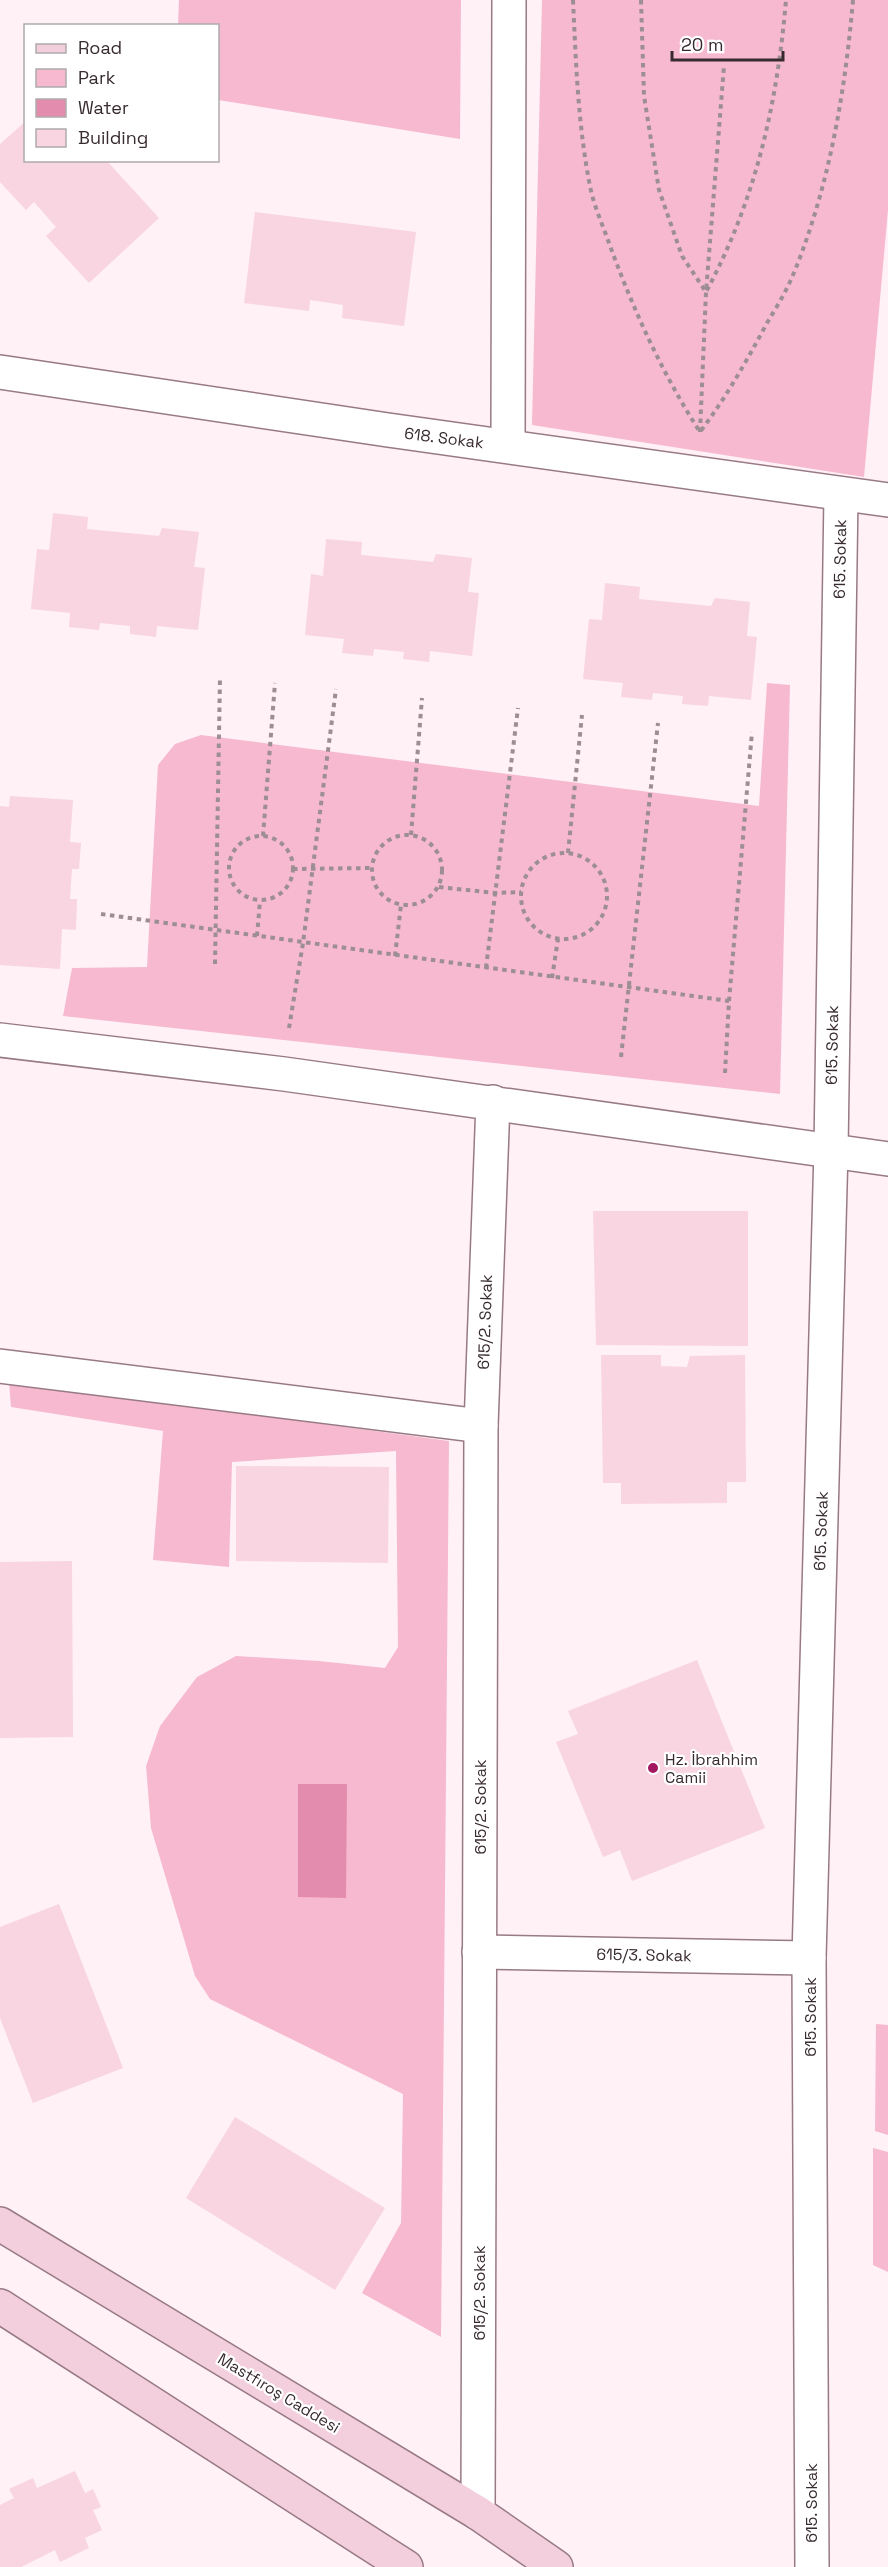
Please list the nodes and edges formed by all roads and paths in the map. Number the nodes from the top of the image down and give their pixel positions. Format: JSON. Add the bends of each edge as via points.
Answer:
{"nodes":[{"id":1,"x":509,"y":0,"type":"edge"},
{"id":2,"x":573,"y":0,"type":"edge"},
{"id":3,"x":641,"y":0,"type":"edge"},
{"id":4,"x":786,"y":0,"type":"edge"},
{"id":5,"x":853,"y":0,"type":"edge"},
{"id":6,"x":724,"y":66,"type":"dead end"},
{"id":7,"x":705,"y":292,"type":"junction"},
{"id":8,"x":0,"y":372,"type":"edge"},
{"id":9,"x":700,"y":432,"type":"junction"},
{"id":10,"x":508,"y":446,"type":"junction"},
{"id":11,"x":700,"y":475,"type":"junction"},
{"id":12,"x":841,"y":495,"type":"junction"},
{"id":13,"x":888,"y":500,"type":"edge"},
{"id":14,"x":220,"y":677,"type":"dead end"},
{"id":15,"x":275,"y":683,"type":"dead end"},
{"id":16,"x":336,"y":689,"type":"dead end"},
{"id":17,"x":422,"y":699,"type":"dead end"},
{"id":18,"x":518,"y":708,"type":"dead end"},
{"id":19,"x":582,"y":715,"type":"dead end"},
{"id":20,"x":658,"y":723,"type":"dead end"},
{"id":21,"x":752,"y":732,"type":"dead end"},
{"id":22,"x":411,"y":835,"type":"junction"},
{"id":23,"x":263,"y":836,"type":"junction"},
{"id":24,"x":568,"y":853,"type":"junction"},
{"id":25,"x":372,"y":868,"type":"junction"},
{"id":26,"x":293,"y":869,"type":"junction"},
{"id":27,"x":313,"y":869,"type":"junction"},
{"id":28,"x":438,"y":887,"type":"junction"},
{"id":29,"x":521,"y":892,"type":"junction"},
{"id":30,"x":495,"y":893,"type":"junction"},
{"id":31,"x":260,"y":901,"type":"junction"},
{"id":32,"x":401,"y":905,"type":"junction"},
{"id":33,"x":101,"y":914,"type":"dead end"},
{"id":34,"x":215,"y":931,"type":"junction"},
{"id":35,"x":257,"y":936,"type":"junction"},
{"id":36,"x":558,"y":939,"type":"junction"},
{"id":37,"x":303,"y":943,"type":"junction"},
{"id":38,"x":395,"y":956,"type":"junction"},
{"id":39,"x":215,"y":964,"type":"dead end"},
{"id":40,"x":486,"y":968,"type":"junction"},
{"id":41,"x":552,"y":978,"type":"junction"},
{"id":42,"x":628,"y":987,"type":"junction"},
{"id":43,"x":729,"y":1001,"type":"junction"},
{"id":44,"x":289,"y":1028,"type":"dead end"},
{"id":45,"x":0,"y":1040,"type":"edge"},
{"id":46,"x":621,"y":1057,"type":"dead end"},
{"id":47,"x":725,"y":1073,"type":"dead end"},
{"id":48,"x":493,"y":1102,"type":"junction"},
{"id":49,"x":831,"y":1150,"type":"junction"},
{"id":50,"x":888,"y":1159,"type":"edge"},
{"id":51,"x":0,"y":1366,"type":"edge"},
{"id":52,"x":481,"y":1426,"type":"junction"},
{"id":53,"x":479,"y":1952,"type":"junction"},
{"id":54,"x":809,"y":1958,"type":"junction"},
{"id":55,"x":0,"y":2224,"type":"edge"},
{"id":56,"x":0,"y":2306,"type":"edge"},
{"id":57,"x":478,"y":2513,"type":"junction"},
{"id":58,"x":405,"y":2567,"type":"edge"},
{"id":59,"x":556,"y":2567,"type":"edge"},
{"id":60,"x":812,"y":2567,"type":"edge"}],
"edges":[{"from":1,"to":10,"type":"street"},
{"from":2,"to":9,"type":"path","via":[[582,135],[591,194],[650,343]]},
{"from":3,"to":7,"type":"path","via":[[644,96],[659,190],[682,256]]},
{"from":4,"to":7,"type":"path","via":[[770,114],[748,200]]},
{"from":5,"to":9,"type":"path","via":[[835,137],[812,224],[788,286],[729,393]]},
{"from":6,"to":7,"type":"path"},
{"from":7,"to":9,"type":"path"},
{"from":8,"to":10,"type":"street","name":"618. Sokak"},
{"from":9,"to":11,"type":"path"},
{"from":10,"to":11,"type":"street","name":"618. Sokak"},
{"from":11,"to":12,"type":"street","name":"618. Sokak"},
{"from":12,"to":13,"type":"street","name":"618. Sokak"},
{"from":12,"to":49,"type":"street","name":"615. Sokak"},
{"from":14,"to":34,"type":"path"},
{"from":15,"to":23,"type":"path"},
{"from":16,"to":27,"type":"path"},
{"from":17,"to":22,"type":"path"},
{"from":18,"to":30,"type":"path"},
{"from":19,"to":24,"type":"path"},
{"from":20,"to":42,"type":"path"},
{"from":21,"to":43,"type":"path"},
{"from":22,"to":25,"type":"path","via":[[385,843]]},
{"from":22,"to":28,"type":"path","via":[[428,841],[441,858],[443,869]]},
{"from":23,"to":26,"type":"path","via":[[277,839],[285,846],[291,854]]},
{"from":23,"to":31,"type":"path","via":[[238,845],[229,863],[233,884],[240,893]]},
{"from":24,"to":29,"type":"path","via":[[545,857],[533,866]]},
{"from":24,"to":36,"type":"path","via":[[588,859],[599,869],[608,897],[602,916],[589,933]]},
{"from":25,"to":27,"type":"path"},
{"from":25,"to":32,"type":"path","via":[[376,888]]},
{"from":26,"to":27,"type":"path"},
{"from":26,"to":31,"type":"path","via":[[289,886],[281,894]]},
{"from":27,"to":37,"type":"path"},
{"from":28,"to":30,"type":"path"},
{"from":28,"to":32,"type":"path","via":[[419,904]]},
{"from":29,"to":30,"type":"path"},
{"from":29,"to":36,"type":"path","via":[[527,919],[536,930]]},
{"from":30,"to":40,"type":"path"},
{"from":31,"to":35,"type":"path"},
{"from":32,"to":38,"type":"path"},
{"from":33,"to":34,"type":"path"},
{"from":34,"to":35,"type":"path"},
{"from":34,"to":39,"type":"path"},
{"from":35,"to":37,"type":"path"},
{"from":36,"to":41,"type":"path"},
{"from":37,"to":38,"type":"path"},
{"from":37,"to":44,"type":"path"},
{"from":38,"to":40,"type":"path"},
{"from":40,"to":41,"type":"path"},
{"from":41,"to":42,"type":"path"},
{"from":42,"to":43,"type":"path"},
{"from":42,"to":46,"type":"path"},
{"from":43,"to":47,"type":"path"},
{"from":45,"to":48,"type":"street"},
{"from":48,"to":49,"type":"street"},
{"from":48,"to":52,"type":"street","name":"615/2. Sokak"},
{"from":49,"to":50,"type":"street"},
{"from":49,"to":54,"type":"street","name":"615. Sokak"},
{"from":51,"to":52,"type":"street"},
{"from":52,"to":53,"type":"street","name":"615/2. Sokak"},
{"from":53,"to":54,"type":"street","name":"615/3. Sokak"},
{"from":53,"to":57,"type":"street","name":"615/2. Sokak"},
{"from":54,"to":60,"type":"street","name":"615. Sokak"},
{"from":55,"to":57,"type":"main road","name":"Mastfıroş Caddesi"},
{"from":56,"to":58,"type":"main road"},
{"from":57,"to":59,"type":"main road","name":"Mastfıroş Caddesi"}]}
